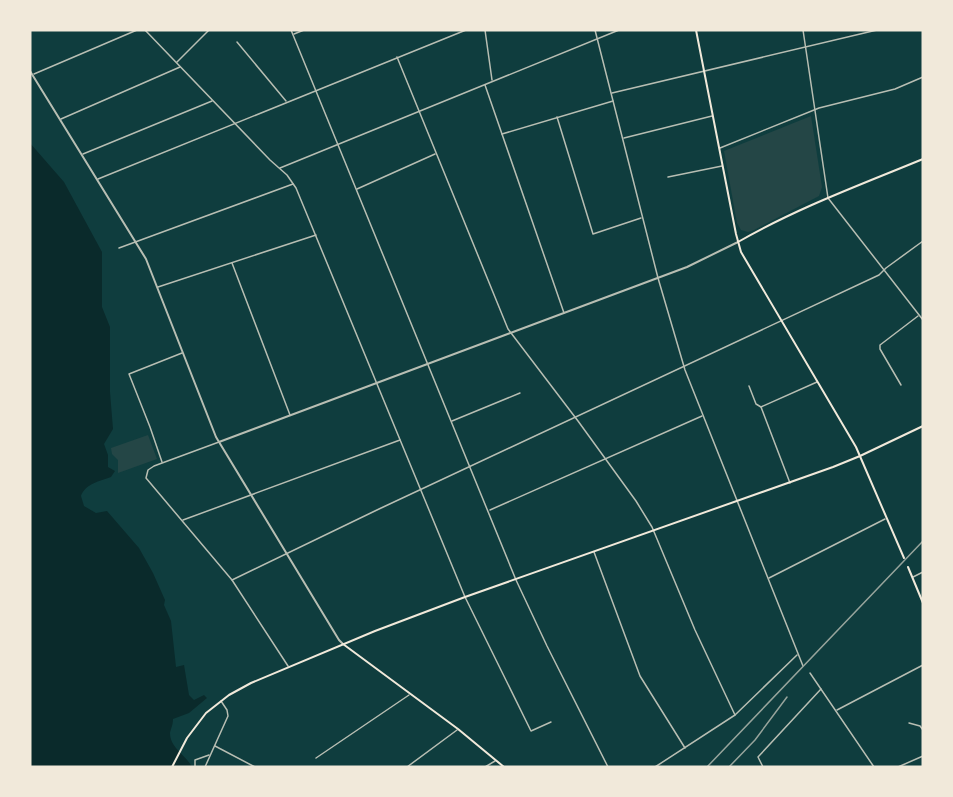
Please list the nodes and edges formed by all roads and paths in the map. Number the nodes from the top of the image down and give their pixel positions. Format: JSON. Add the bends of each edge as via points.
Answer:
{"nodes":[{"id":1,"x":137,"y":30,"type":"edge"},
{"id":2,"x":145,"y":30,"type":"edge"},
{"id":3,"x":209,"y":30,"type":"edge"},
{"id":4,"x":291,"y":30,"type":"edge"},
{"id":5,"x":304,"y":30,"type":"edge"},
{"id":6,"x":466,"y":30,"type":"edge"},
{"id":7,"x":485,"y":30,"type":"edge"},
{"id":8,"x":595,"y":30,"type":"edge"},
{"id":9,"x":620,"y":30,"type":"edge"},
{"id":10,"x":696,"y":30,"type":"edge"},
{"id":11,"x":803,"y":30,"type":"edge"},
{"id":12,"x":877,"y":30,"type":"edge"},
{"id":13,"x":293,"y":34,"type":"junction"},
{"id":14,"x":597,"y":38,"type":"junction"},
{"id":15,"x":237,"y":42,"type":"dead end"},
{"id":16,"x":806,"y":46,"type":"junction"},
{"id":17,"x":397,"y":57,"type":"junction"},
{"id":18,"x":176,"y":62,"type":"junction"},
{"id":19,"x":180,"y":66,"type":"junction"},
{"id":20,"x":30,"y":70,"type":"edge"},
{"id":21,"x":704,"y":71,"type":"junction"},
{"id":22,"x":33,"y":75,"type":"junction"},
{"id":23,"x":923,"y":77,"type":"edge"},
{"id":24,"x":492,"y":81,"type":"junction"},
{"id":25,"x":484,"y":85,"type":"junction"},
{"id":26,"x":316,"y":91,"type":"junction"},
{"id":27,"x":611,"y":93,"type":"junction"},
{"id":28,"x":213,"y":101,"type":"junction"},
{"id":29,"x":613,"y":101,"type":"junction"},
{"id":30,"x":287,"y":103,"type":"junction"},
{"id":31,"x":419,"y":111,"type":"junction"},
{"id":32,"x":814,"y":111,"type":"junction"},
{"id":33,"x":713,"y":115,"type":"junction"},
{"id":34,"x":557,"y":117,"type":"junction"},
{"id":35,"x":60,"y":120,"type":"junction"},
{"id":36,"x":235,"y":123,"type":"junction"},
{"id":37,"x":501,"y":134,"type":"junction"},
{"id":38,"x":623,"y":138,"type":"junction"},
{"id":39,"x":338,"y":145,"type":"junction"},
{"id":40,"x":719,"y":148,"type":"junction"},
{"id":41,"x":436,"y":153,"type":"junction"},
{"id":42,"x":82,"y":154,"type":"junction"},
{"id":43,"x":923,"y":159,"type":"edge"},
{"id":44,"x":723,"y":166,"type":"junction"},
{"id":45,"x":279,"y":169,"type":"junction"},
{"id":46,"x":668,"y":177,"type":"dead end"},
{"id":47,"x":98,"y":179,"type":"junction"},
{"id":48,"x":293,"y":184,"type":"junction"},
{"id":49,"x":356,"y":189,"type":"junction"},
{"id":50,"x":828,"y":198,"type":"junction"},
{"id":51,"x":643,"y":218,"type":"junction"},
{"id":52,"x":316,"y":235,"type":"junction"},
{"id":53,"x":136,"y":241,"type":"junction"},
{"id":54,"x":923,"y":241,"type":"edge"},
{"id":55,"x":738,"y":242,"type":"junction"},
{"id":56,"x":119,"y":248,"type":"dead end"},
{"id":57,"x":232,"y":262,"type":"junction"},
{"id":58,"x":883,"y":271,"type":"junction"},
{"id":59,"x":658,"y":278,"type":"junction"},
{"id":60,"x":158,"y":287,"type":"junction"},
{"id":61,"x":564,"y":313,"type":"junction"},
{"id":62,"x":919,"y":315,"type":"junction"},
{"id":63,"x":781,"y":320,"type":"junction"},
{"id":64,"x":923,"y":320,"type":"edge"},
{"id":65,"x":511,"y":333,"type":"junction"},
{"id":66,"x":183,"y":353,"type":"junction"},
{"id":67,"x":428,"y":364,"type":"junction"},
{"id":68,"x":684,"y":366,"type":"junction"},
{"id":69,"x":818,"y":382,"type":"junction"},
{"id":70,"x":377,"y":383,"type":"junction"},
{"id":71,"x":901,"y":385,"type":"dead end"},
{"id":72,"x":748,"y":386,"type":"dead end"},
{"id":73,"x":520,"y":393,"type":"dead end"},
{"id":74,"x":761,"y":407,"type":"junction"},
{"id":75,"x":290,"y":415,"type":"junction"},
{"id":76,"x":703,"y":416,"type":"junction"},
{"id":77,"x":575,"y":417,"type":"junction"},
{"id":78,"x":452,"y":421,"type":"junction"},
{"id":79,"x":923,"y":426,"type":"edge"},
{"id":80,"x":400,"y":440,"type":"junction"},
{"id":81,"x":219,"y":442,"type":"junction"},
{"id":82,"x":860,"y":456,"type":"junction"},
{"id":83,"x":604,"y":459,"type":"junction"},
{"id":84,"x":162,"y":463,"type":"junction"},
{"id":85,"x":470,"y":466,"type":"junction"},
{"id":86,"x":790,"y":483,"type":"junction"},
{"id":87,"x":420,"y":490,"type":"junction"},
{"id":88,"x":251,"y":496,"type":"junction"},
{"id":89,"x":738,"y":501,"type":"junction"},
{"id":90,"x":489,"y":510,"type":"junction"},
{"id":91,"x":887,"y":518,"type":"junction"},
{"id":92,"x":182,"y":521,"type":"junction"},
{"id":93,"x":654,"y":531,"type":"junction"},
{"id":94,"x":594,"y":552,"type":"junction"},
{"id":95,"x":286,"y":554,"type":"junction"},
{"id":96,"x":904,"y":558,"type":"dead end"},
{"id":97,"x":908,"y":567,"type":"dead end"},
{"id":98,"x":923,"y":572,"type":"edge"},
{"id":99,"x":912,"y":578,"type":"junction"},
{"id":100,"x":769,"y":579,"type":"junction"},
{"id":101,"x":232,"y":580,"type":"junction"},
{"id":102,"x":516,"y":580,"type":"junction"},
{"id":103,"x":465,"y":597,"type":"junction"},
{"id":104,"x":922,"y":598,"type":"edge"},
{"id":105,"x":923,"y":603,"type":"edge"},
{"id":106,"x":343,"y":644,"type":"junction"},
{"id":107,"x":798,"y":654,"type":"junction"},
{"id":108,"x":923,"y":665,"type":"edge"},
{"id":109,"x":803,"y":666,"type":"dead end"},
{"id":110,"x":289,"y":667,"type":"junction"},
{"id":111,"x":810,"y":673,"type":"dead end"},
{"id":112,"x":821,"y":689,"type":"junction"},
{"id":113,"x":410,"y":694,"type":"junction"},
{"id":114,"x":220,"y":701,"type":"junction"},
{"id":115,"x":836,"y":710,"type":"junction"},
{"id":116,"x":735,"y":715,"type":"junction"},
{"id":117,"x":551,"y":722,"type":"dead end"},
{"id":118,"x":909,"y":723,"type":"dead end"},
{"id":119,"x":458,"y":729,"type":"junction"},
{"id":120,"x":923,"y":730,"type":"edge"},
{"id":121,"x":214,"y":745,"type":"junction"},
{"id":122,"x":685,"y":748,"type":"junction"},
{"id":123,"x":210,"y":754,"type":"junction"},
{"id":124,"x":923,"y":756,"type":"edge"},
{"id":125,"x":316,"y":758,"type":"dead end"},
{"id":126,"x":496,"y":760,"type":"junction"},
{"id":127,"x":172,"y":767,"type":"edge"},
{"id":128,"x":195,"y":767,"type":"edge"},
{"id":129,"x":205,"y":767,"type":"edge"},
{"id":130,"x":255,"y":767,"type":"edge"},
{"id":131,"x":407,"y":767,"type":"edge"},
{"id":132,"x":485,"y":767,"type":"edge"},
{"id":133,"x":504,"y":767,"type":"edge"},
{"id":134,"x":608,"y":767,"type":"edge"},
{"id":135,"x":655,"y":767,"type":"edge"},
{"id":136,"x":763,"y":767,"type":"edge"},
{"id":137,"x":874,"y":767,"type":"edge"},
{"id":138,"x":898,"y":767,"type":"edge"}],
"edges":[{"from":1,"to":22,"type":"street"},
{"from":2,"to":18,"type":"street"},
{"from":3,"to":18,"type":"street"},
{"from":4,"to":13,"type":"street"},
{"from":5,"to":13,"type":"street"},
{"from":6,"to":17,"type":"street"},
{"from":7,"to":24,"type":"street"},
{"from":8,"to":14,"type":"street"},
{"from":9,"to":14,"type":"street"},
{"from":10,"to":21,"type":"main road"},
{"from":11,"to":16,"type":"street"},
{"from":12,"to":16,"type":"street"},
{"from":13,"to":26,"type":"street"},
{"from":14,"to":24,"type":"street"},
{"from":14,"to":27,"type":"street"},
{"from":15,"to":30,"type":"street"},
{"from":16,"to":21,"type":"street"},
{"from":16,"to":32,"type":"street"},
{"from":17,"to":26,"type":"street"},
{"from":17,"to":31,"type":"street"},
{"from":18,"to":19,"type":"street"},
{"from":19,"to":28,"type":"street"},
{"from":19,"to":35,"type":"street"},
{"from":20,"to":22,"type":"street"},
{"from":21,"to":27,"type":"street"},
{"from":21,"to":33,"type":"main road"},
{"from":22,"to":35,"type":"street"},
{"from":23,"to":32,"type":"street","via":[[895,89]]},
{"from":24,"to":25,"type":"street"},
{"from":25,"to":31,"type":"street"},
{"from":25,"to":37,"type":"street"},
{"from":26,"to":30,"type":"street"},
{"from":26,"to":39,"type":"street"},
{"from":27,"to":29,"type":"street"},
{"from":28,"to":36,"type":"street"},
{"from":28,"to":42,"type":"street"},
{"from":29,"to":34,"type":"street"},
{"from":29,"to":38,"type":"street"},
{"from":30,"to":36,"type":"street"},
{"from":31,"to":39,"type":"street"},
{"from":31,"to":41,"type":"street"},
{"from":32,"to":40,"type":"street"},
{"from":32,"to":50,"type":"street"},
{"from":33,"to":38,"type":"street"},
{"from":33,"to":40,"type":"main road"},
{"from":34,"to":37,"type":"street"},
{"from":34,"to":51,"type":"street","via":[[593,234]]},
{"from":35,"to":42,"type":"street"},
{"from":36,"to":45,"type":"street"},
{"from":36,"to":47,"type":"street"},
{"from":37,"to":61,"type":"street"},
{"from":38,"to":51,"type":"street"},
{"from":39,"to":45,"type":"street"},
{"from":39,"to":49,"type":"street"},
{"from":40,"to":44,"type":"main road"},
{"from":41,"to":49,"type":"street"},
{"from":41,"to":65,"type":"street"},
{"from":42,"to":47,"type":"street"},
{"from":43,"to":50,"type":"main road"},
{"from":44,"to":46,"type":"street"},
{"from":44,"to":55,"type":"main road"},
{"from":45,"to":48,"type":"street"},
{"from":47,"to":53,"type":"street"},
{"from":48,"to":52,"type":"street"},
{"from":48,"to":53,"type":"street"},
{"from":49,"to":67,"type":"street"},
{"from":50,"to":55,"type":"main road"},
{"from":50,"to":58,"type":"street"},
{"from":51,"to":59,"type":"street"},
{"from":52,"to":57,"type":"street"},
{"from":52,"to":70,"type":"street"},
{"from":53,"to":56,"type":"street"},
{"from":53,"to":60,"type":"street"},
{"from":54,"to":58,"type":"street"},
{"from":55,"to":59,"type":"street"},
{"from":55,"to":63,"type":"main road"},
{"from":57,"to":60,"type":"street"},
{"from":57,"to":75,"type":"street"},
{"from":58,"to":62,"type":"street"},
{"from":58,"to":63,"type":"street"},
{"from":59,"to":61,"type":"street"},
{"from":59,"to":68,"type":"street"},
{"from":60,"to":66,"type":"street"},
{"from":61,"to":65,"type":"street"},
{"from":62,"to":64,"type":"street"},
{"from":62,"to":71,"type":"street","via":[[880,345]]},
{"from":63,"to":68,"type":"street"},
{"from":63,"to":69,"type":"main road"},
{"from":65,"to":67,"type":"street"},
{"from":65,"to":77,"type":"street"},
{"from":66,"to":81,"type":"street"},
{"from":66,"to":84,"type":"street","via":[[129,374]]},
{"from":67,"to":70,"type":"street"},
{"from":67,"to":78,"type":"street"},
{"from":68,"to":76,"type":"street"},
{"from":68,"to":77,"type":"street"},
{"from":69,"to":74,"type":"street"},
{"from":69,"to":82,"type":"main road"},
{"from":70,"to":75,"type":"street"},
{"from":70,"to":80,"type":"street"},
{"from":72,"to":74,"type":"street"},
{"from":73,"to":78,"type":"street"},
{"from":74,"to":86,"type":"street"},
{"from":75,"to":81,"type":"street"},
{"from":76,"to":83,"type":"street"},
{"from":76,"to":89,"type":"street"},
{"from":77,"to":83,"type":"street"},
{"from":77,"to":85,"type":"street"},
{"from":78,"to":85,"type":"street"},
{"from":79,"to":82,"type":"main road"},
{"from":80,"to":87,"type":"street"},
{"from":80,"to":88,"type":"street"},
{"from":81,"to":84,"type":"street"},
{"from":81,"to":88,"type":"street"},
{"from":82,"to":86,"type":"main road"},
{"from":82,"to":91,"type":"main road"},
{"from":83,"to":90,"type":"street"},
{"from":83,"to":93,"type":"street"},
{"from":84,"to":92,"type":"street","via":[[150,468],[146,476]]},
{"from":85,"to":87,"type":"street"},
{"from":85,"to":90,"type":"street"},
{"from":86,"to":89,"type":"main road"},
{"from":87,"to":95,"type":"street"},
{"from":87,"to":103,"type":"street"},
{"from":88,"to":92,"type":"street"},
{"from":88,"to":95,"type":"street"},
{"from":89,"to":93,"type":"main road"},
{"from":89,"to":100,"type":"street"},
{"from":90,"to":102,"type":"street"},
{"from":91,"to":96,"type":"main road"},
{"from":91,"to":100,"type":"street"},
{"from":92,"to":101,"type":"street"},
{"from":93,"to":94,"type":"main road"},
{"from":93,"to":116,"type":"street"},
{"from":94,"to":102,"type":"main road"},
{"from":94,"to":122,"type":"street","via":[[640,675]]},
{"from":95,"to":101,"type":"street"},
{"from":95,"to":106,"type":"street"},
{"from":97,"to":99,"type":"main road"},
{"from":98,"to":99,"type":"street"},
{"from":99,"to":104,"type":"main road"},
{"from":100,"to":107,"type":"street"},
{"from":101,"to":110,"type":"street"},
{"from":102,"to":103,"type":"main road"},
{"from":102,"to":134,"type":"street"},
{"from":103,"to":106,"type":"main road"},
{"from":103,"to":117,"type":"street","via":[[531,731]]},
{"from":104,"to":105,"type":"main road"},
{"from":106,"to":110,"type":"main road"},
{"from":106,"to":113,"type":"main road"},
{"from":107,"to":109,"type":"street"},
{"from":107,"to":116,"type":"street"},
{"from":108,"to":115,"type":"street"},
{"from":110,"to":114,"type":"main road","via":[[251,682]]},
{"from":111,"to":112,"type":"street"},
{"from":112,"to":115,"type":"street"},
{"from":112,"to":136,"type":"street","via":[[758,757]]},
{"from":113,"to":119,"type":"main road"},
{"from":113,"to":125,"type":"street"},
{"from":114,"to":121,"type":"street","via":[[228,716]]},
{"from":114,"to":127,"type":"main road","via":[[203,717]]},
{"from":115,"to":137,"type":"street"},
{"from":116,"to":122,"type":"street"},
{"from":118,"to":120,"type":"street"},
{"from":119,"to":126,"type":"main road"},
{"from":119,"to":131,"type":"street"},
{"from":121,"to":123,"type":"street"},
{"from":121,"to":130,"type":"street"},
{"from":122,"to":135,"type":"street"},
{"from":123,"to":128,"type":"street","via":[[195,760]]},
{"from":123,"to":129,"type":"street"},
{"from":124,"to":138,"type":"street"},
{"from":126,"to":132,"type":"street"},
{"from":126,"to":133,"type":"main road"}]}
